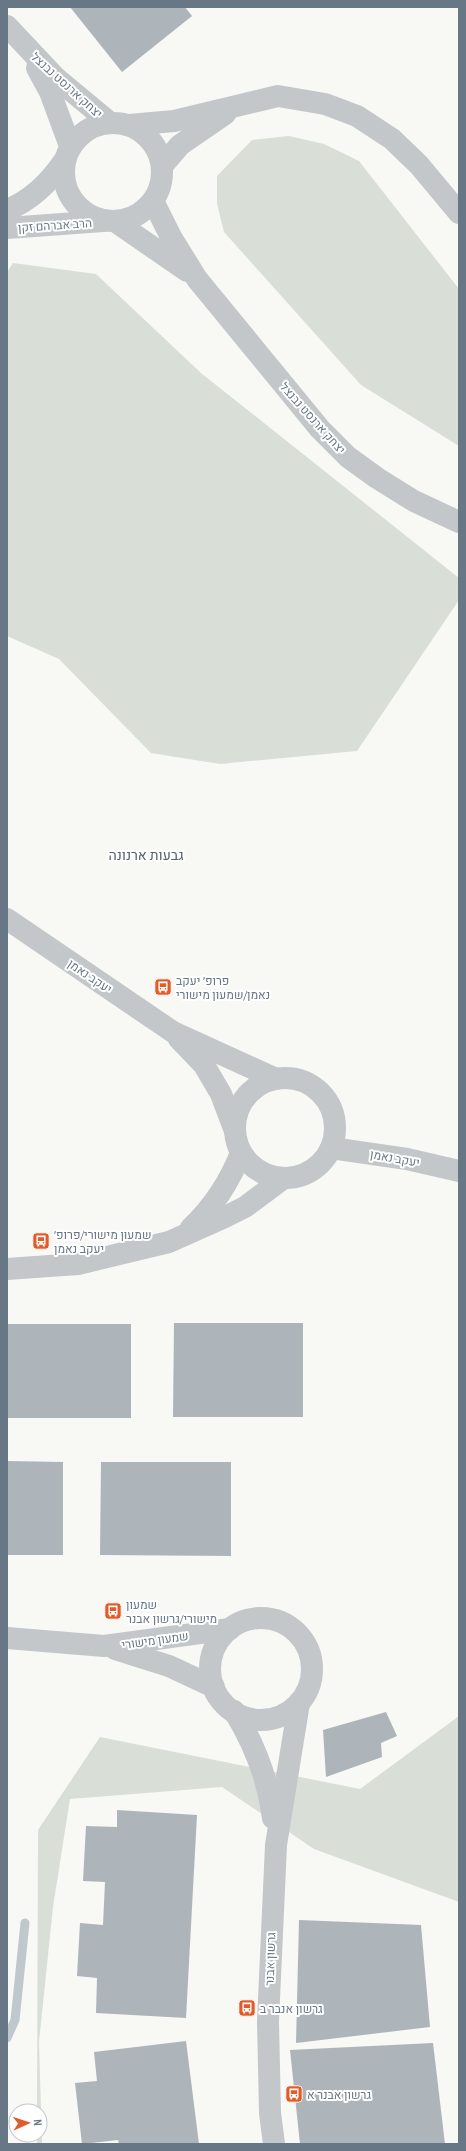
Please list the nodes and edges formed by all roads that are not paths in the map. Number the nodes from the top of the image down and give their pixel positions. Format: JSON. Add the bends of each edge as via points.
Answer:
{"nodes":[{"id":1,"x":7,"y":26,"type":"edge"},
{"id":2,"x":25,"y":46,"type":"junction"},
{"id":3,"x":237,"y":106,"type":"junction"},
{"id":4,"x":119,"y":124,"type":"junction"},
{"id":5,"x":67,"y":153,"type":"junction"},
{"id":6,"x":162,"y":166,"type":"junction"},
{"id":7,"x":153,"y":201,"type":"junction"},
{"id":8,"x":7,"y":210,"type":"edge"},
{"id":9,"x":459,"y":213,"type":"edge"},
{"id":10,"x":110,"y":222,"type":"junction"},
{"id":11,"x":7,"y":228,"type":"edge"},
{"id":12,"x":197,"y":279,"type":"junction"},
{"id":13,"x":459,"y":522,"type":"edge"},
{"id":14,"x":7,"y":919,"type":"edge"},
{"id":15,"x":173,"y":1032,"type":"junction"},
{"id":16,"x":276,"y":1079,"type":"junction"},
{"id":17,"x":235,"y":1132,"type":"junction"},
{"id":18,"x":331,"y":1148,"type":"junction"},
{"id":19,"x":241,"y":1153,"type":"junction"},
{"id":20,"x":459,"y":1171,"type":"edge"},
{"id":21,"x":284,"y":1178,"type":"junction"},
{"id":22,"x":184,"y":1234,"type":"junction"},
{"id":23,"x":7,"y":1269,"type":"edge"},
{"id":24,"x":230,"y":1629,"type":"junction"},
{"id":25,"x":7,"y":1638,"type":"edge"},
{"id":26,"x":104,"y":1646,"type":"junction"},
{"id":27,"x":214,"y":1687,"type":"junction"},
{"id":28,"x":299,"y":1703,"type":"junction"},
{"id":29,"x":234,"y":1711,"type":"junction"},
{"id":30,"x":276,"y":1845,"type":"junction"},
{"id":31,"x":274,"y":2144,"type":"edge"}],
"edges":[{"from":1,"to":2,"type":"street","name":"יצחק ארנסט נבנצל"},
{"from":2,"to":4,"type":"street","name":"יצחק ארנסט נבנצל","via":[[75,95]]},
{"from":2,"to":5,"type":"street","name":"יצחק ארנסט נבנצל","via":[[50,92]]},
{"from":3,"to":4,"type":"street","via":[[174,121]]},
{"from":3,"to":6,"type":"street","via":[[180,145]]},
{"from":3,"to":9,"type":"street","via":[[278,96],[325,104],[357,116],[392,139],[419,165]]},
{"from":4,"to":5,"type":"street","via":[[94,126],[80,134]]},
{"from":4,"to":6,"type":"street","via":[[144,133],[155,146]]},
{"from":5,"to":8,"type":"street","name":"הרב אברהם זקן","via":[[40,190],[20,205]]},
{"from":5,"to":10,"type":"street","via":[[63,177],[75,204],[89,216]]},
{"from":6,"to":7,"type":"street","via":[[162,178]]},
{"from":7,"to":10,"type":"street","via":[[140,214],[128,220]]},
{"from":7,"to":12,"type":"street","name":"יצחק ארנסט נבנצל"},
{"from":10,"to":11,"type":"street","name":"הרב אברהם זקן"},
{"from":10,"to":12,"type":"street","name":"יצחק ארנסט נבנצל","via":[[152,245]]},
{"from":12,"to":13,"type":"street","name":"יצחק ארנסט נבנצל","via":[[285,388],[348,457],[414,501]]},
{"from":14,"to":15,"type":"street","name":"יעקב נאמן"},
{"from":15,"to":16,"type":"street","name":"יעקב נאמן"},
{"from":15,"to":17,"type":"street","name":"יעקב נאמן","via":[[204,1065],[221,1094]]},
{"from":16,"to":17,"type":"street","via":[[250,1092],[236,1117]]},
{"from":16,"to":18,"type":"street","via":[[291,1078],[306,1083],[318,1091],[328,1103],[335,1133]]},
{"from":17,"to":19,"type":"street"},
{"from":18,"to":20,"type":"street","name":"יעקב נאמן","via":[[407,1159]]},
{"from":18,"to":21,"type":"street","via":[[323,1161],[312,1171],[299,1177]]},
{"from":19,"to":21,"type":"street","via":[[259,1172]]},
{"from":19,"to":22,"type":"street","via":[[222,1193],[209,1210]]},
{"from":21,"to":22,"type":"street","via":[[245,1206]]},
{"from":22,"to":23,"type":"street","via":[[169,1242],[78,1264]]},
{"from":24,"to":26,"type":"street","name":"שמעון מישורי"},
{"from":24,"to":27,"type":"street","via":[[219,1641],[212,1655],[211,1672]]},
{"from":24,"to":28,"type":"street","via":[[243,1621],[259,1618],[275,1620],[295,1631],[308,1650],[312,1666],[308,1690]]},
{"from":25,"to":26,"type":"street","name":"שמעון מישורי"},
{"from":26,"to":27,"type":"street","name":"שמעון מישורי","via":[[169,1666]]},
{"from":27,"to":29,"type":"street","via":[[222,1701]]},
{"from":28,"to":29,"type":"street","via":[[280,1716],[264,1720],[248,1718]]},
{"from":28,"to":30,"type":"street","name":"גרשון אבנר"},
{"from":29,"to":30,"type":"street","name":"גרשון אבנר","via":[[255,1750],[264,1774],[271,1800]]},
{"from":30,"to":31,"type":"street","name":"גרשון אבנר","via":[[268,2022],[270,2113]]}]}
